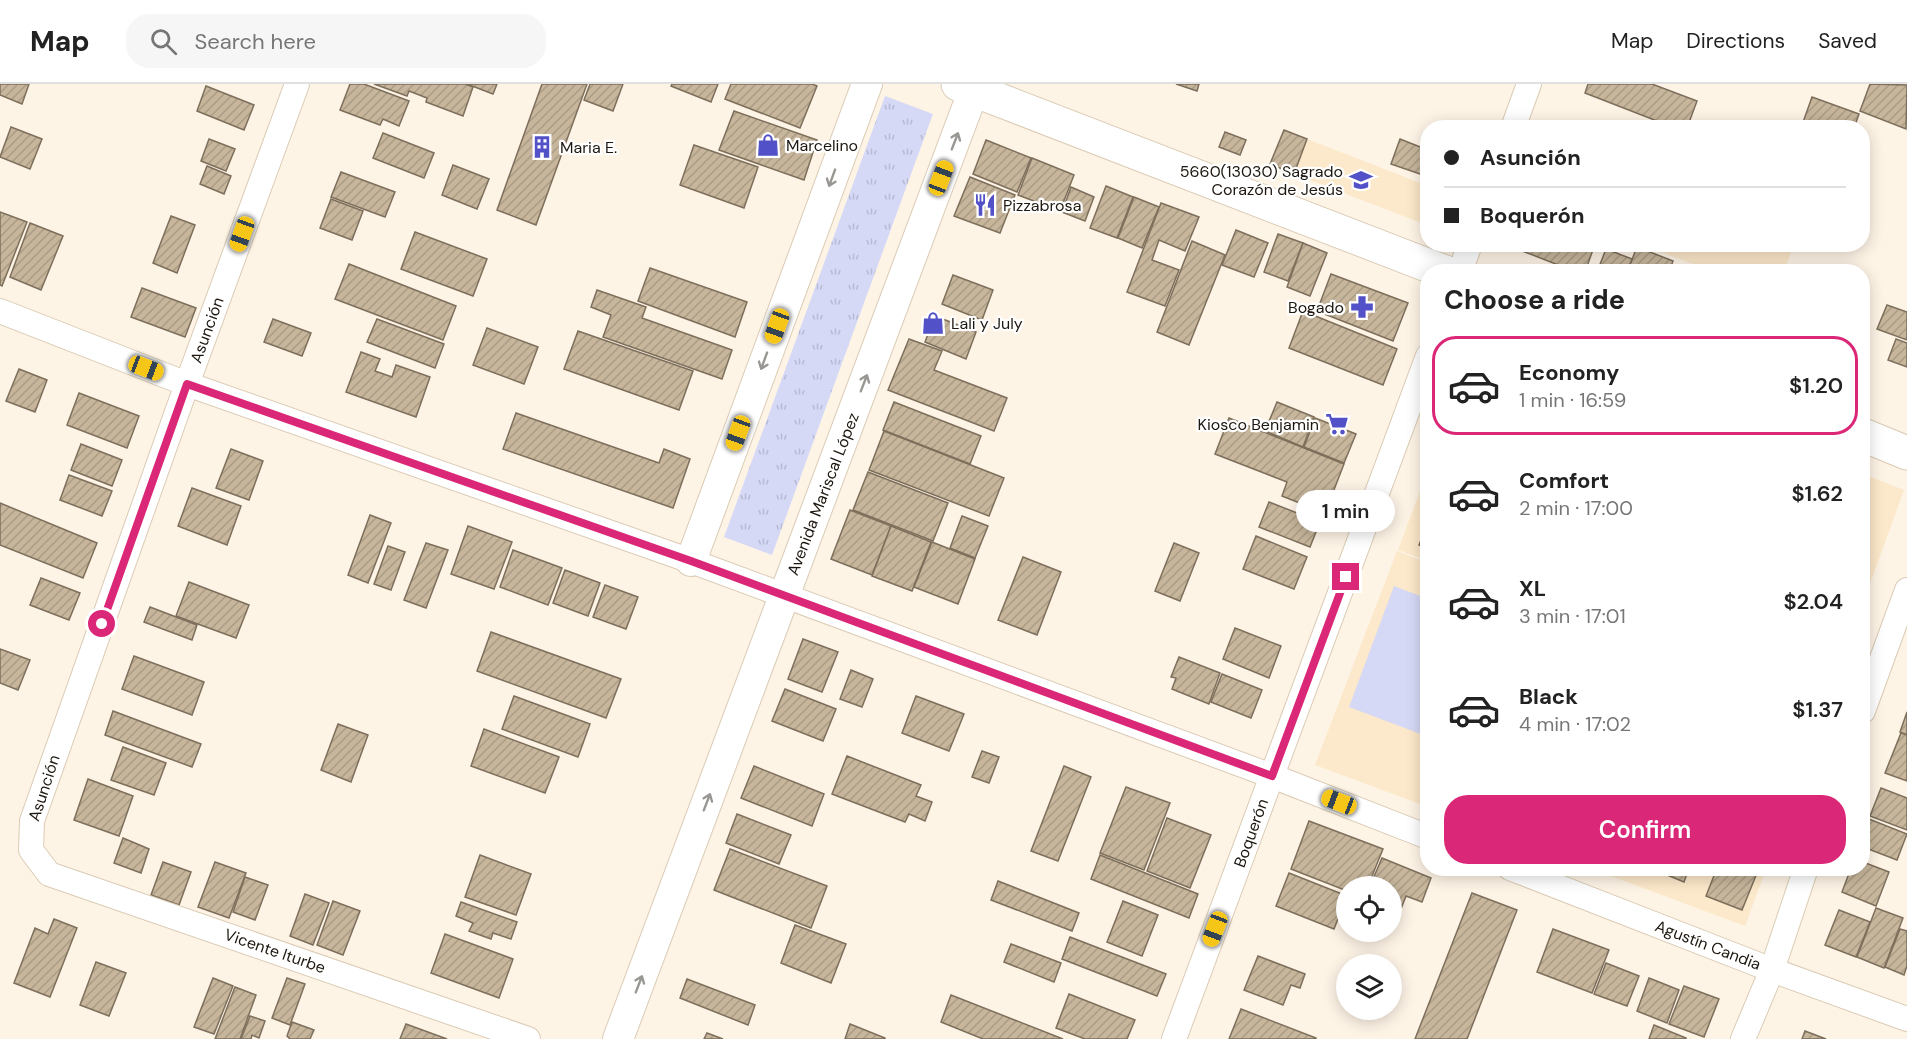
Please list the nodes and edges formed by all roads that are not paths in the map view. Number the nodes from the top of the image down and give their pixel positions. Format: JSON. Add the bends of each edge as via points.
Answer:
{"nodes":[{"id":1,"x":297,"y":84,"type":"edge"},
{"id":2,"x":867,"y":84,"type":"edge"},
{"id":3,"x":1529,"y":84,"type":"edge"},
{"id":4,"x":969,"y":86,"type":"edge"},
{"id":5,"x":1516,"y":120,"type":"edge"},
{"id":6,"x":1425,"y":264,"type":"edge"},
{"id":7,"x":0,"y":311,"type":"edge"},
{"id":8,"x":1420,"y":378,"type":"edge"},
{"id":9,"x":187,"y":384,"type":"junction"},
{"id":10,"x":1870,"y":438,"type":"edge"},
{"id":11,"x":1907,"y":453,"type":"edge"},
{"id":12,"x":691,"y":561,"type":"junction"},
{"id":13,"x":1907,"y":590,"type":"edge"},
{"id":14,"x":784,"y":596,"type":"junction"},
{"id":15,"x":1870,"y":692,"type":"edge"},
{"id":16,"x":1272,"y":776,"type":"junction"},
{"id":17,"x":1420,"y":834,"type":"edge"},
{"id":18,"x":31,"y":850,"type":"joint"},
{"id":19,"x":1531,"y":876,"type":"edge"},
{"id":20,"x":1803,"y":876,"type":"edge"},
{"id":21,"x":1772,"y":970,"type":"junction"},
{"id":22,"x":1907,"y":1019,"type":"edge"},
{"id":23,"x":528,"y":1039,"type":"edge"},
{"id":24,"x":618,"y":1039,"type":"edge"},
{"id":25,"x":1174,"y":1039,"type":"edge"},
{"id":26,"x":1743,"y":1039,"type":"edge"}],
"edges":[{"from":1,"to":9,"type":"street","name":"Asunción"},
{"from":2,"to":12,"type":"street","one_way":true},
{"from":3,"to":5,"type":"street"},
{"from":4,"to":6,"type":"main road"},
{"from":14,"to":4,"type":"street","name":"Avenida Mariscal López","one_way":true},
{"from":7,"to":9,"type":"street"},
{"from":8,"to":16,"type":"street","name":"Boquerón"},
{"from":9,"to":12,"type":"street"},
{"from":9,"to":18,"type":"street","name":"Asunción","via":[[32,821]]},
{"from":10,"to":11,"type":"main road"},
{"from":12,"to":14,"type":"street"},
{"from":13,"to":15,"type":"street"},
{"from":14,"to":16,"type":"street"},
{"from":24,"to":14,"type":"street","name":"Avenida Mariscal López","one_way":true},
{"from":16,"to":17,"type":"street"},
{"from":16,"to":25,"type":"street","name":"Boquerón"},
{"from":18,"to":23,"type":"street","name":"Vicente Iturbe","via":[[50,874]]},
{"from":19,"to":21,"type":"street","name":"Agustín Candia"},
{"from":20,"to":21,"type":"street"},
{"from":21,"to":22,"type":"street","name":"Agustín Candia"},
{"from":21,"to":26,"type":"street"}]}
